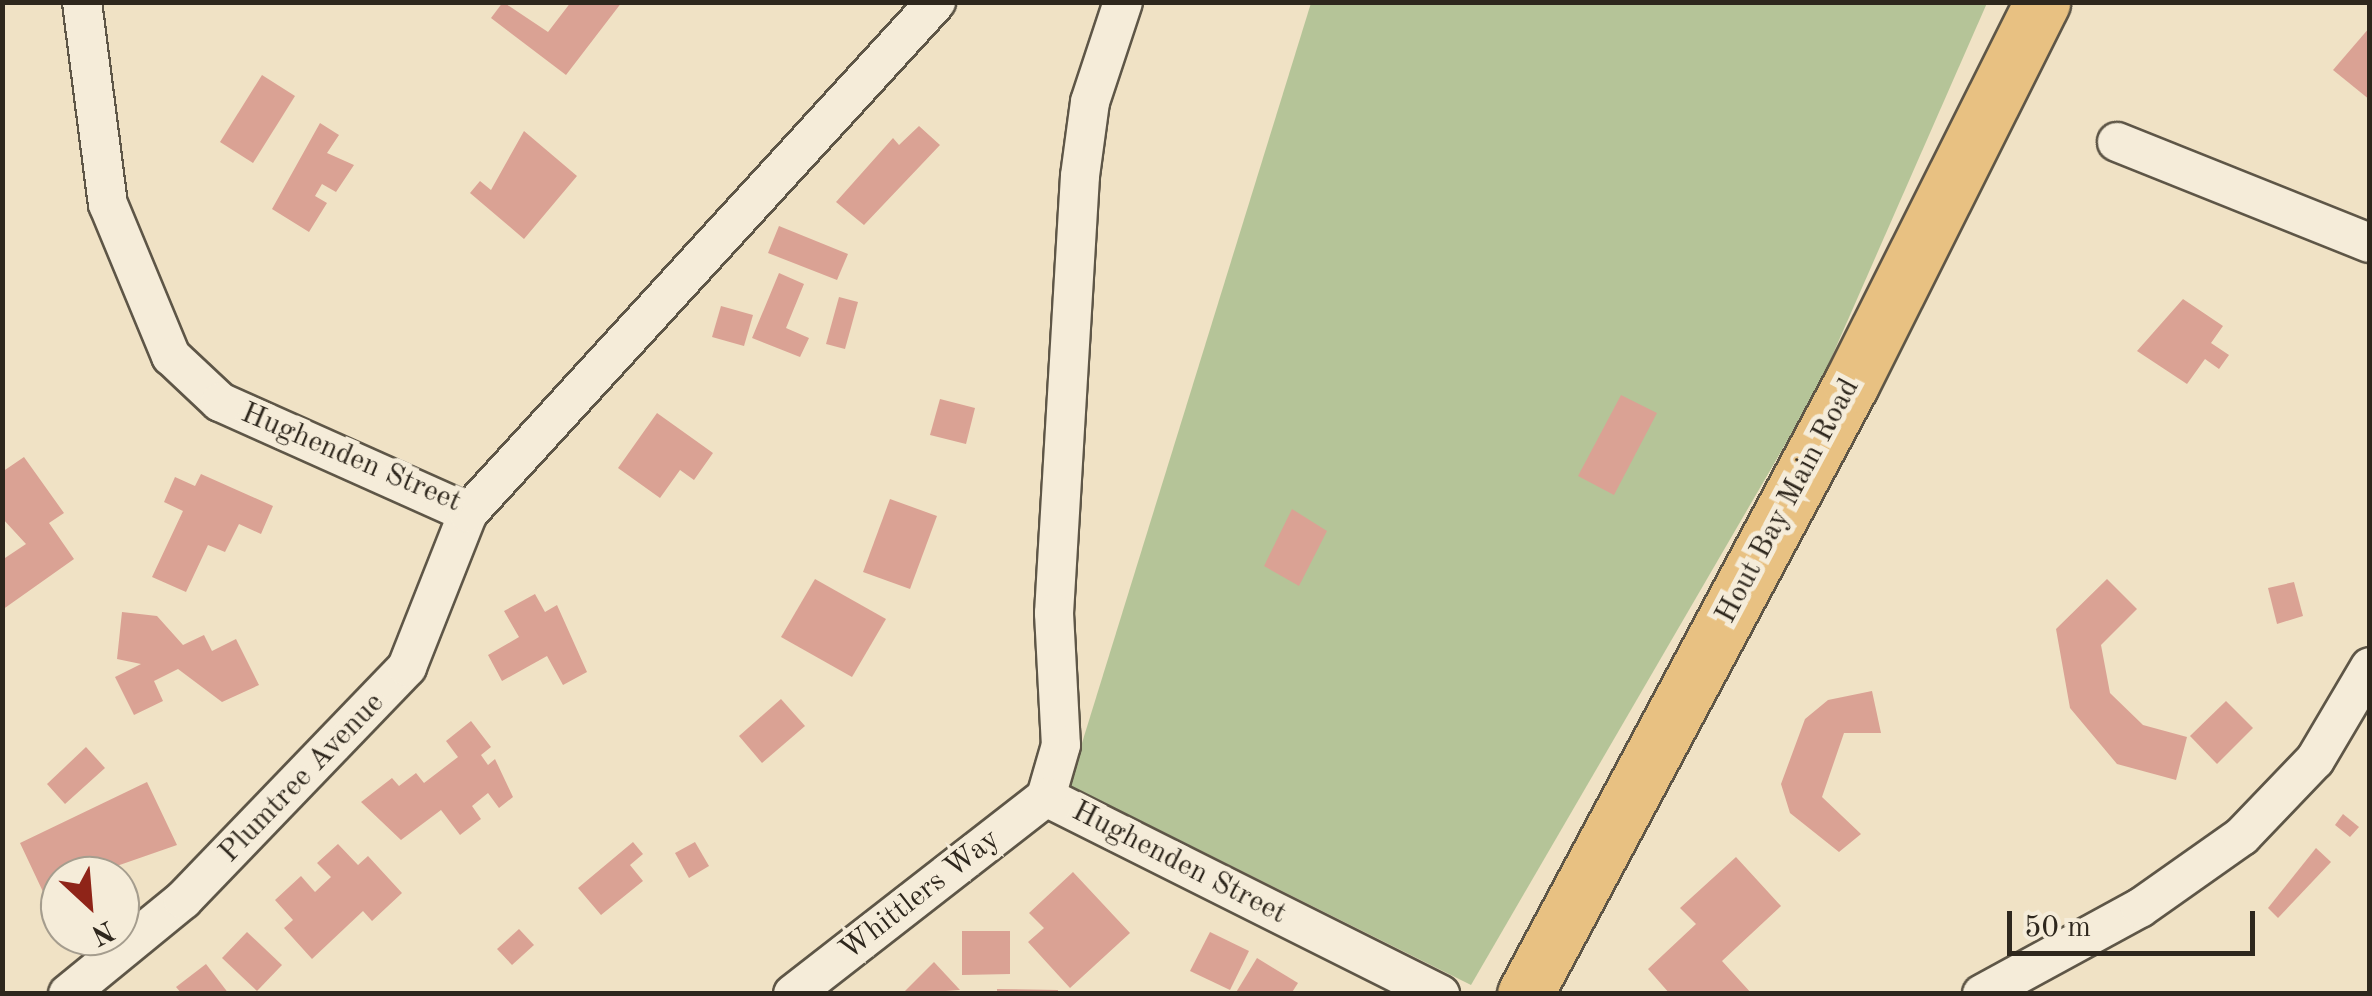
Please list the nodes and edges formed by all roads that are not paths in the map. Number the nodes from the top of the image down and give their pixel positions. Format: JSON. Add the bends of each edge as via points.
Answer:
{"nodes":[{"id":1,"x":82,"y":2,"type":"edge"},
{"id":2,"x":936,"y":2,"type":"edge"},
{"id":3,"x":1124,"y":2,"type":"edge"},
{"id":4,"x":2042,"y":2,"type":"edge"},
{"id":5,"x":2117,"y":142,"type":"dead end"},
{"id":6,"x":2370,"y":244,"type":"edge"},
{"id":7,"x":468,"y":513,"type":"junction"},
{"id":8,"x":2370,"y":668,"type":"edge"},
{"id":9,"x":1046,"y":797,"type":"junction"},
{"id":10,"x":68,"y":994,"type":"edge"},
{"id":11,"x":793,"y":994,"type":"edge"},
{"id":12,"x":1440,"y":994,"type":"edge"},
{"id":13,"x":1525,"y":994,"type":"edge"},
{"id":14,"x":1982,"y":994,"type":"edge"}],
"edges":[{"from":1,"to":7,"type":"street","name":"Hughenden Street","via":[[108,204],[171,356],[220,402]]},
{"from":2,"to":7,"type":"street","name":"Hughenden Street"},
{"from":3,"to":9,"type":"street","name":"Hughenden Street","via":[[1090,102],[1080,176],[1054,613],[1061,745]]},
{"from":4,"to":13,"type":"main road","name":"Hout Bay Main Road","via":[[1851,384]]},
{"from":5,"to":6,"type":"street"},
{"from":7,"to":10,"type":"street","name":"Plumtree Avenue","via":[[407,667],[183,900]]},
{"from":8,"to":14,"type":"street","via":[[2316,760],[2242,836],[2140,908]]},
{"from":9,"to":11,"type":"street","name":"Whittlers Way"},
{"from":9,"to":12,"type":"street","name":"Hughenden Street"}]}
